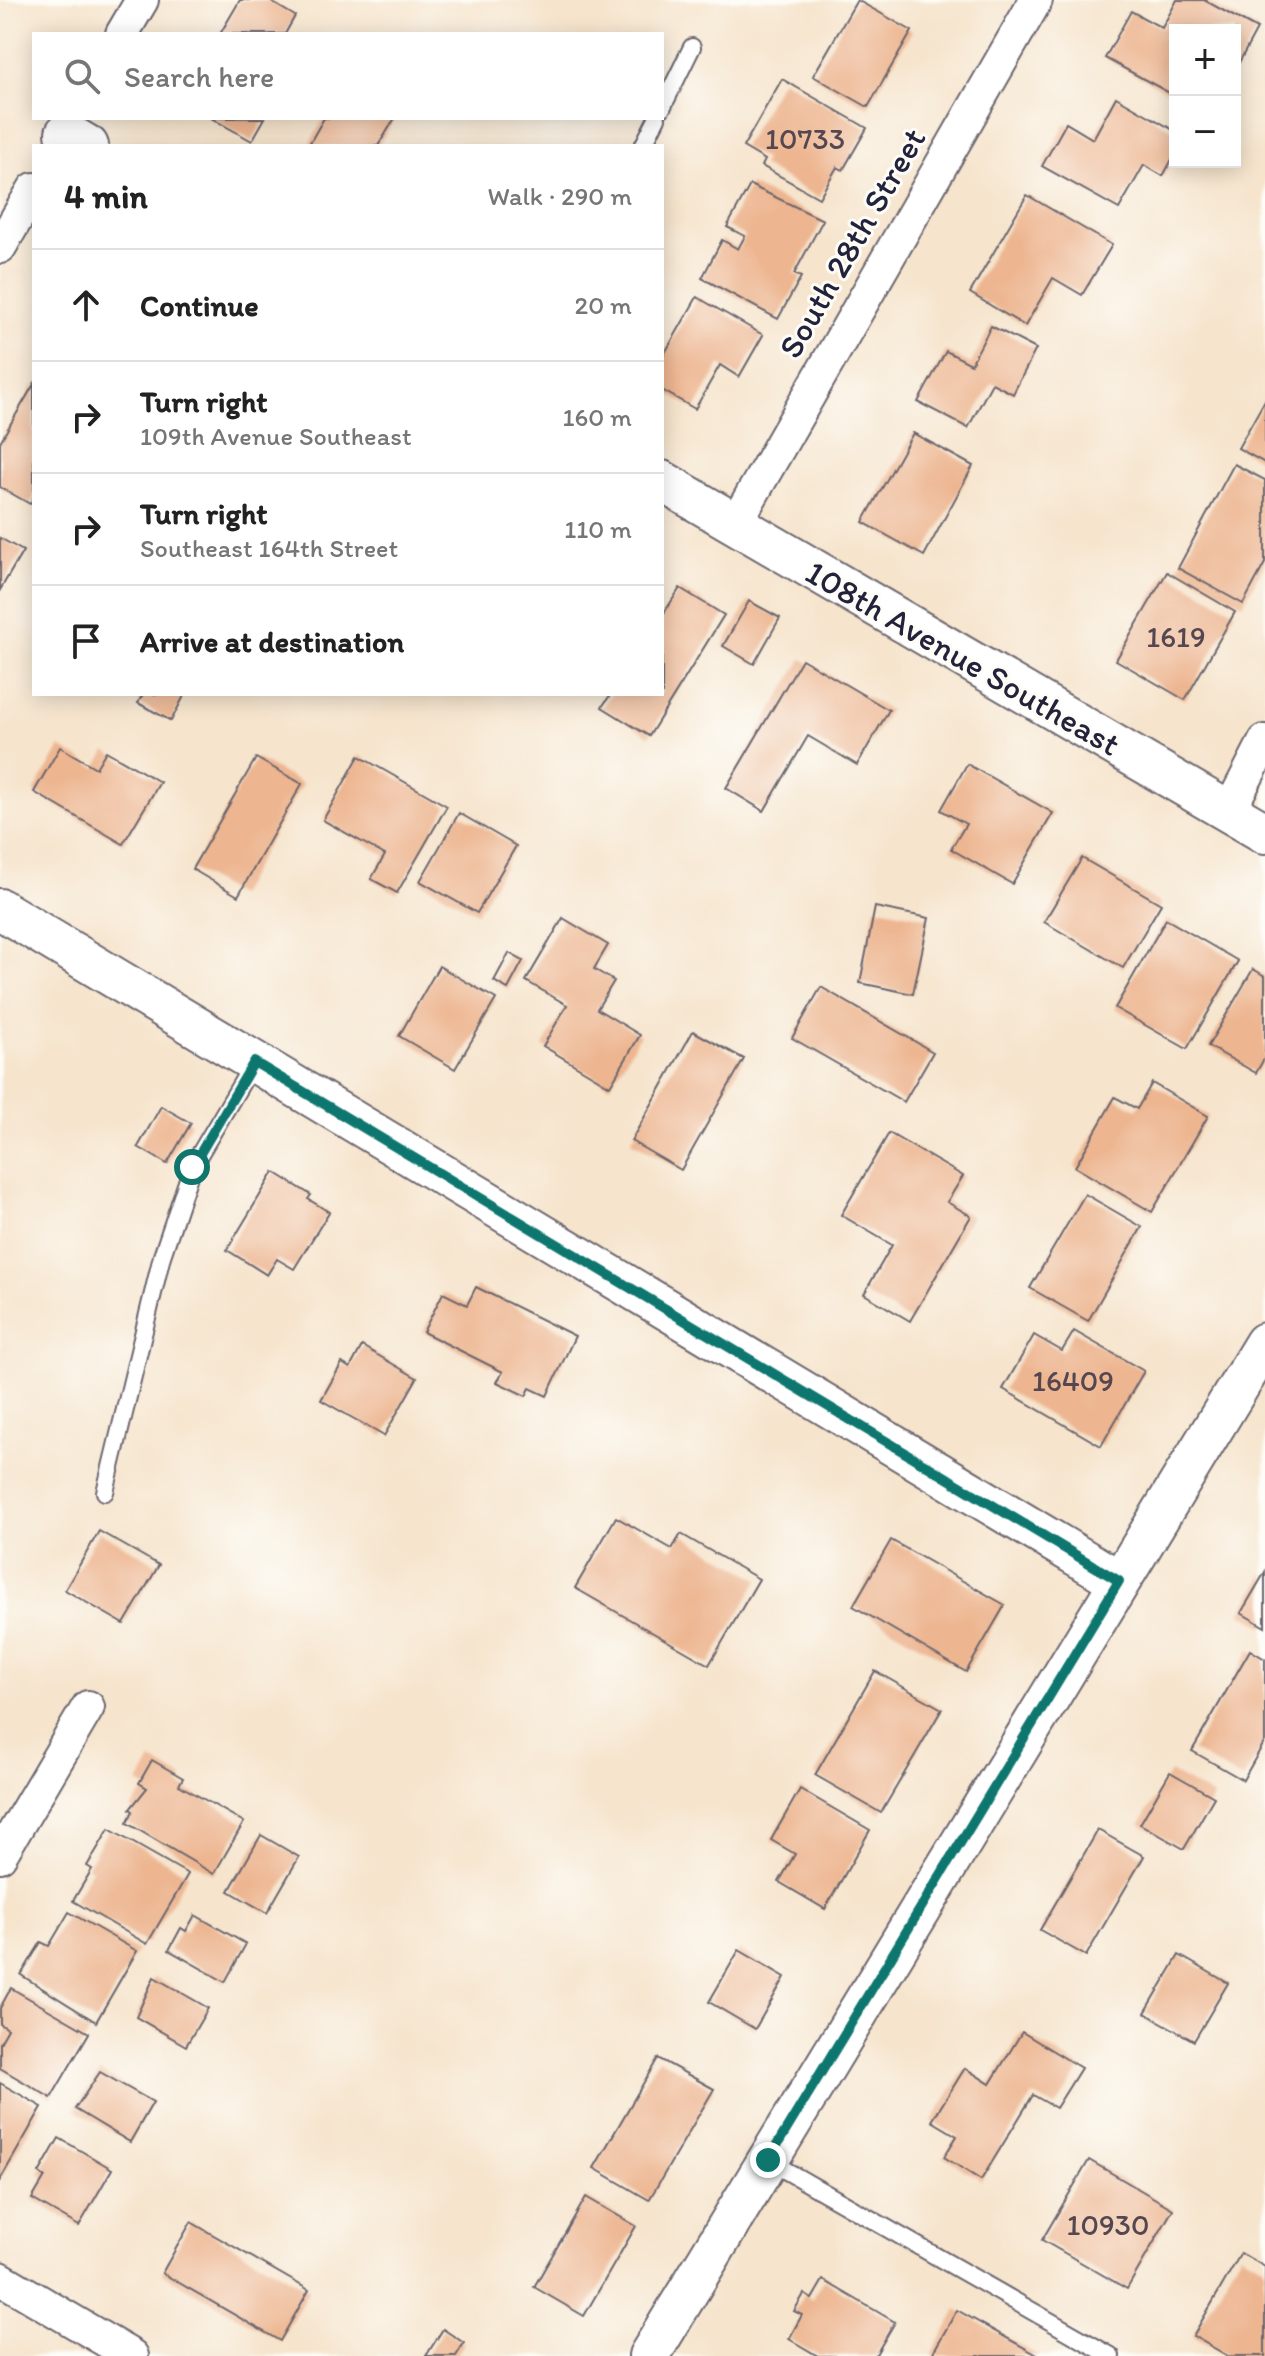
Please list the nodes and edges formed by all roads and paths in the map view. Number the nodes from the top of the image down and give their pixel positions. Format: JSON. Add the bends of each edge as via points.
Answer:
{"nodes":[{"id":1,"x":142,"y":0,"type":"edge"},
{"id":2,"x":1036,"y":0,"type":"edge"},
{"id":3,"x":123,"y":32,"type":"edge"},
{"id":4,"x":692,"y":47,"type":"dead end"},
{"id":5,"x":664,"y":104,"type":"edge"},
{"id":6,"x":656,"y":120,"type":"edge"},
{"id":7,"x":644,"y":144,"type":"edge"},
{"id":8,"x":32,"y":192,"type":"edge"},
{"id":9,"x":0,"y":247,"type":"edge"},
{"id":10,"x":664,"y":482,"type":"edge"},
{"id":11,"x":735,"y":524,"type":"junction"},
{"id":12,"x":1265,"y":741,"type":"edge"},
{"id":13,"x":1228,"y":813,"type":"junction"},
{"id":14,"x":1265,"y":833,"type":"edge"},
{"id":15,"x":0,"y":909,"type":"edge"},
{"id":16,"x":254,"y":1062,"type":"junction"},
{"id":17,"x":1265,"y":1343,"type":"edge"},
{"id":18,"x":105,"y":1492,"type":"dead end"},
{"id":19,"x":1119,"y":1581,"type":"junction"},
{"id":20,"x":88,"y":1707,"type":"dead end"},
{"id":21,"x":0,"y":1856,"type":"edge"},
{"id":22,"x":768,"y":2160,"type":"junction"},
{"id":23,"x":0,"y":2278,"type":"edge"},
{"id":24,"x":132,"y":2356,"type":"edge"},
{"id":25,"x":649,"y":2356,"type":"edge"},
{"id":26,"x":1111,"y":2356,"type":"edge"}],
"edges":[{"from":1,"to":3,"type":"street"},
{"from":2,"to":11,"type":"street","name":"South 28th Street"},
{"from":4,"to":5,"type":"lane"},
{"from":6,"to":7,"type":"lane"},
{"from":8,"to":9,"type":"street"},
{"from":10,"to":11,"type":"street","name":"108th Avenue Southeast"},
{"from":11,"to":13,"type":"street","name":"108th Avenue Southeast"},
{"from":12,"to":13,"type":"street"},
{"from":13,"to":14,"type":"street","name":"108th Avenue Southeast"},
{"from":15,"to":16,"type":"street"},
{"from":16,"to":18,"type":"lane","via":[[192,1167],[158,1269]]},
{"from":16,"to":19,"type":"street"},
{"from":17,"to":19,"type":"street"},
{"from":19,"to":22,"type":"street"},
{"from":20,"to":21,"type":"street"},
{"from":22,"to":25,"type":"street"},
{"from":22,"to":26,"type":"lane"},
{"from":23,"to":24,"type":"street"}]}
